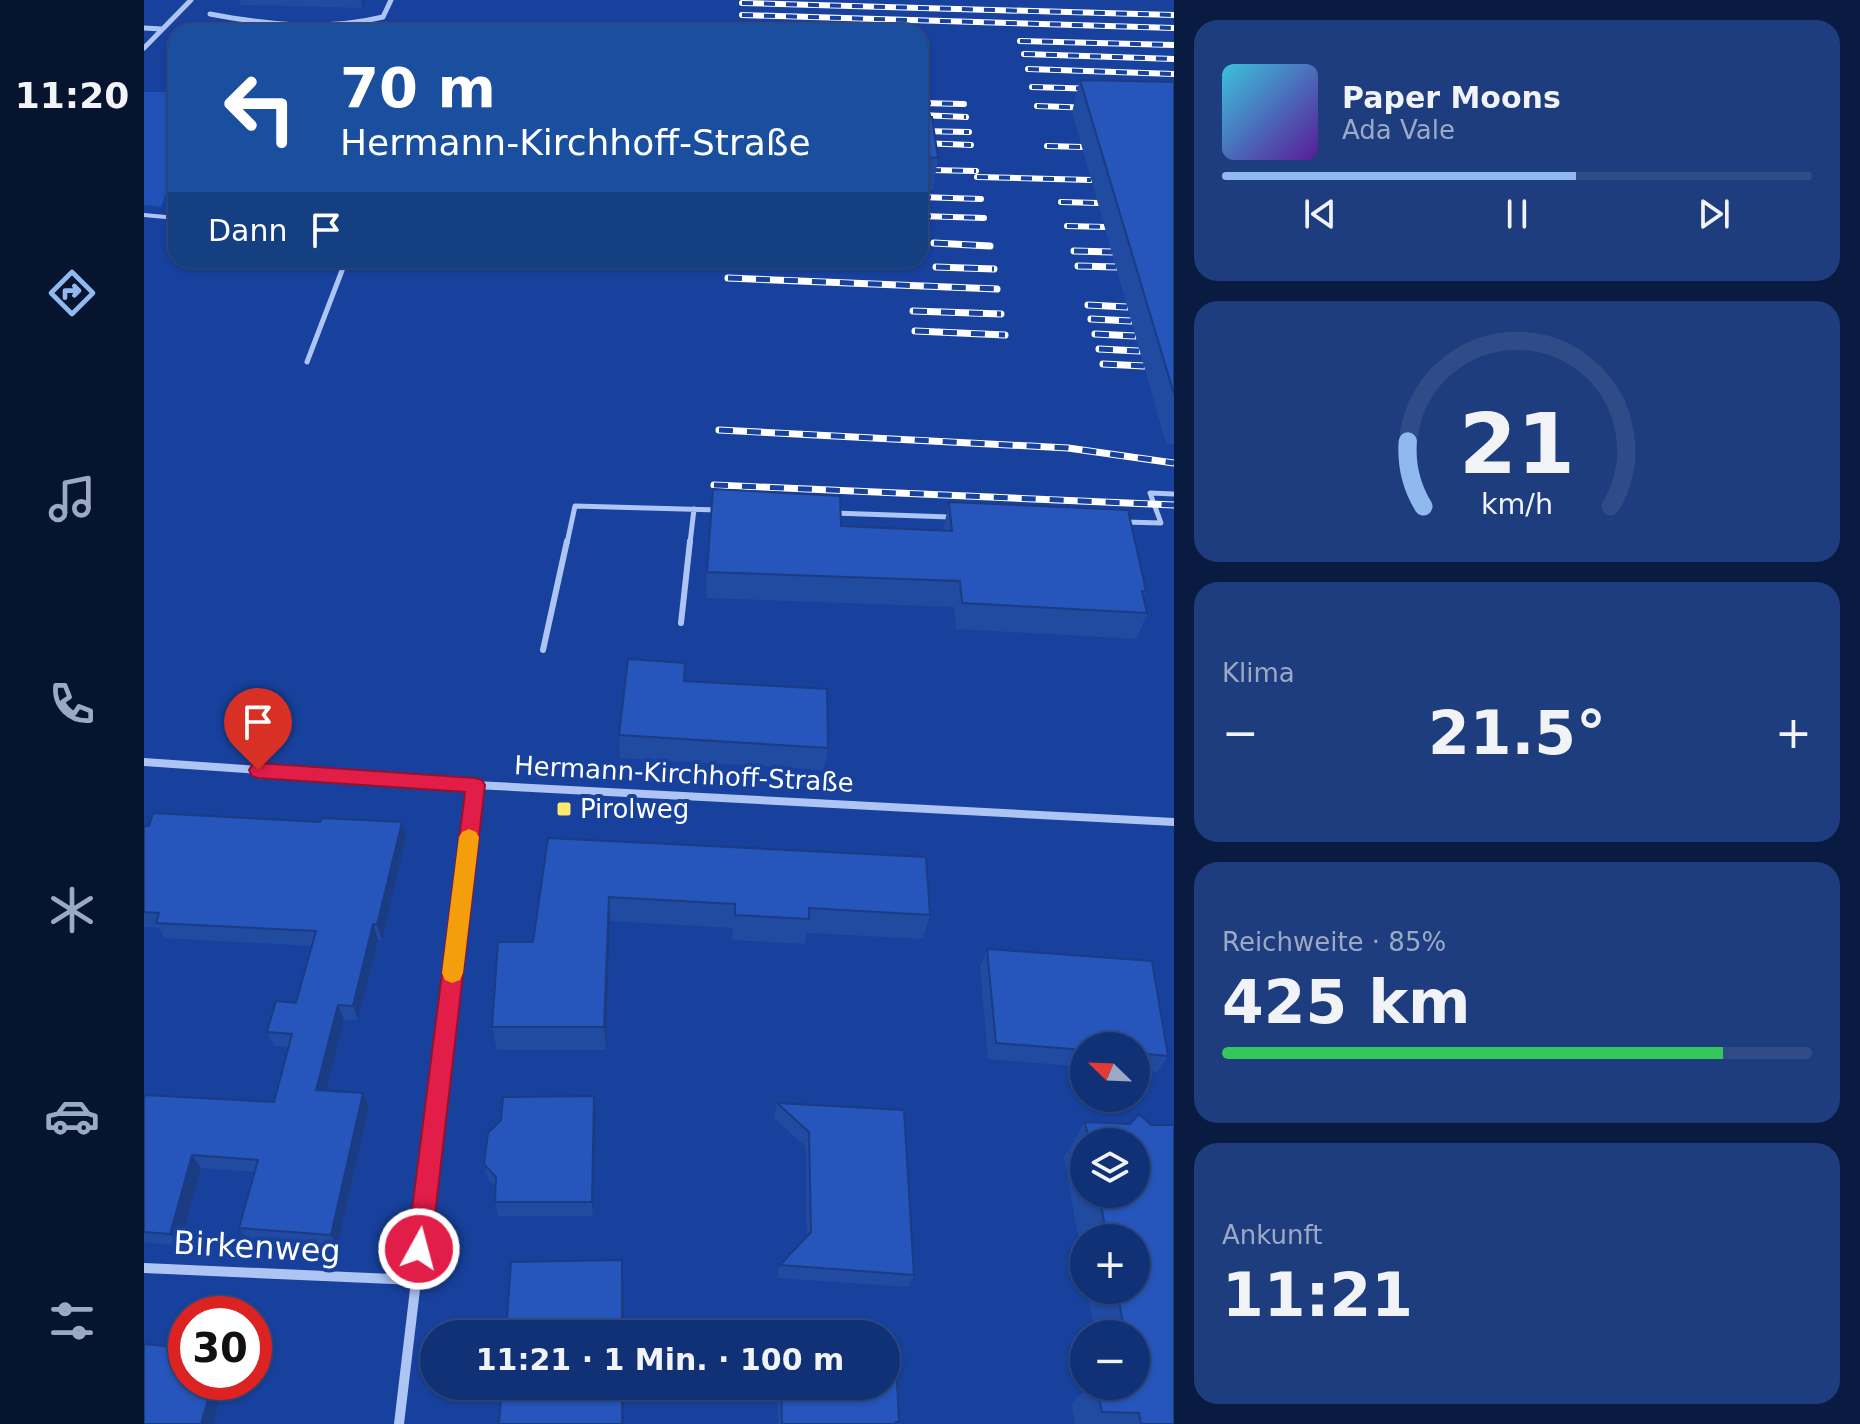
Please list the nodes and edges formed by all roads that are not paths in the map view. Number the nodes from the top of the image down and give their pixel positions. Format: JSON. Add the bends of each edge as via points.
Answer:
{"nodes":[{"id":1,"x":191,"y":0,"type":"edge"},
{"id":2,"x":391,"y":0,"type":"edge"},
{"id":3,"x":210,"y":14,"type":"dead end"},
{"id":4,"x":306,"y":24,"type":"edge"},
{"id":5,"x":363,"y":24,"type":"edge"},
{"id":6,"x":144,"y":28,"type":"edge"},
{"id":7,"x":162,"y":29,"type":"junction"},
{"id":8,"x":144,"y":48,"type":"edge"},
{"id":9,"x":144,"y":215,"type":"edge"},
{"id":10,"x":168,"y":217,"type":"edge"},
{"id":11,"x":343,"y":268,"type":"edge"},
{"id":12,"x":307,"y":362,"type":"dead end"},
{"id":13,"x":1174,"y":494,"type":"edge"},
{"id":14,"x":694,"y":509,"type":"junction"},
{"id":15,"x":725,"y":510,"type":"edge"},
{"id":16,"x":819,"y":513,"type":"edge"},
{"id":17,"x":959,"y":517,"type":"edge"},
{"id":18,"x":1115,"y":522,"type":"edge"},
{"id":19,"x":681,"y":623,"type":"dead end"},
{"id":20,"x":543,"y":650,"type":"dead end"},
{"id":21,"x":144,"y":762,"type":"edge"},
{"id":22,"x":475,"y":785,"type":"junction"},
{"id":23,"x":1174,"y":822,"type":"edge"},
{"id":24,"x":144,"y":1268,"type":"edge"},
{"id":25,"x":415,"y":1280,"type":"junction"},
{"id":26,"x":399,"y":1424,"type":"edge"}],
"edges":[{"from":1,"to":7,"type":"street"},
{"from":2,"to":5,"type":"street","via":[[383,17]]},
{"from":3,"to":4,"type":"street","via":[[253,23]]},
{"from":6,"to":7,"type":"street"},
{"from":7,"to":8,"type":"street"},
{"from":9,"to":10,"type":"lane"},
{"from":11,"to":12,"type":"lane"},
{"from":13,"to":18,"type":"lane","via":[[1150,493],[1161,523]]},
{"from":14,"to":15,"type":"lane"},
{"from":14,"to":19,"type":"lane"},
{"from":14,"to":20,"type":"lane","via":[[575,506]]},
{"from":16,"to":17,"type":"lane"},
{"from":21,"to":22,"type":"street","name":"Hermann-Kirchhoff-Straße"},
{"from":22,"to":23,"type":"street","name":"Hermann-Kirchhoff-Straße"},
{"from":22,"to":25,"type":"street"},
{"from":24,"to":25,"type":"street","name":"Birkenweg"},
{"from":25,"to":26,"type":"street"}]}
